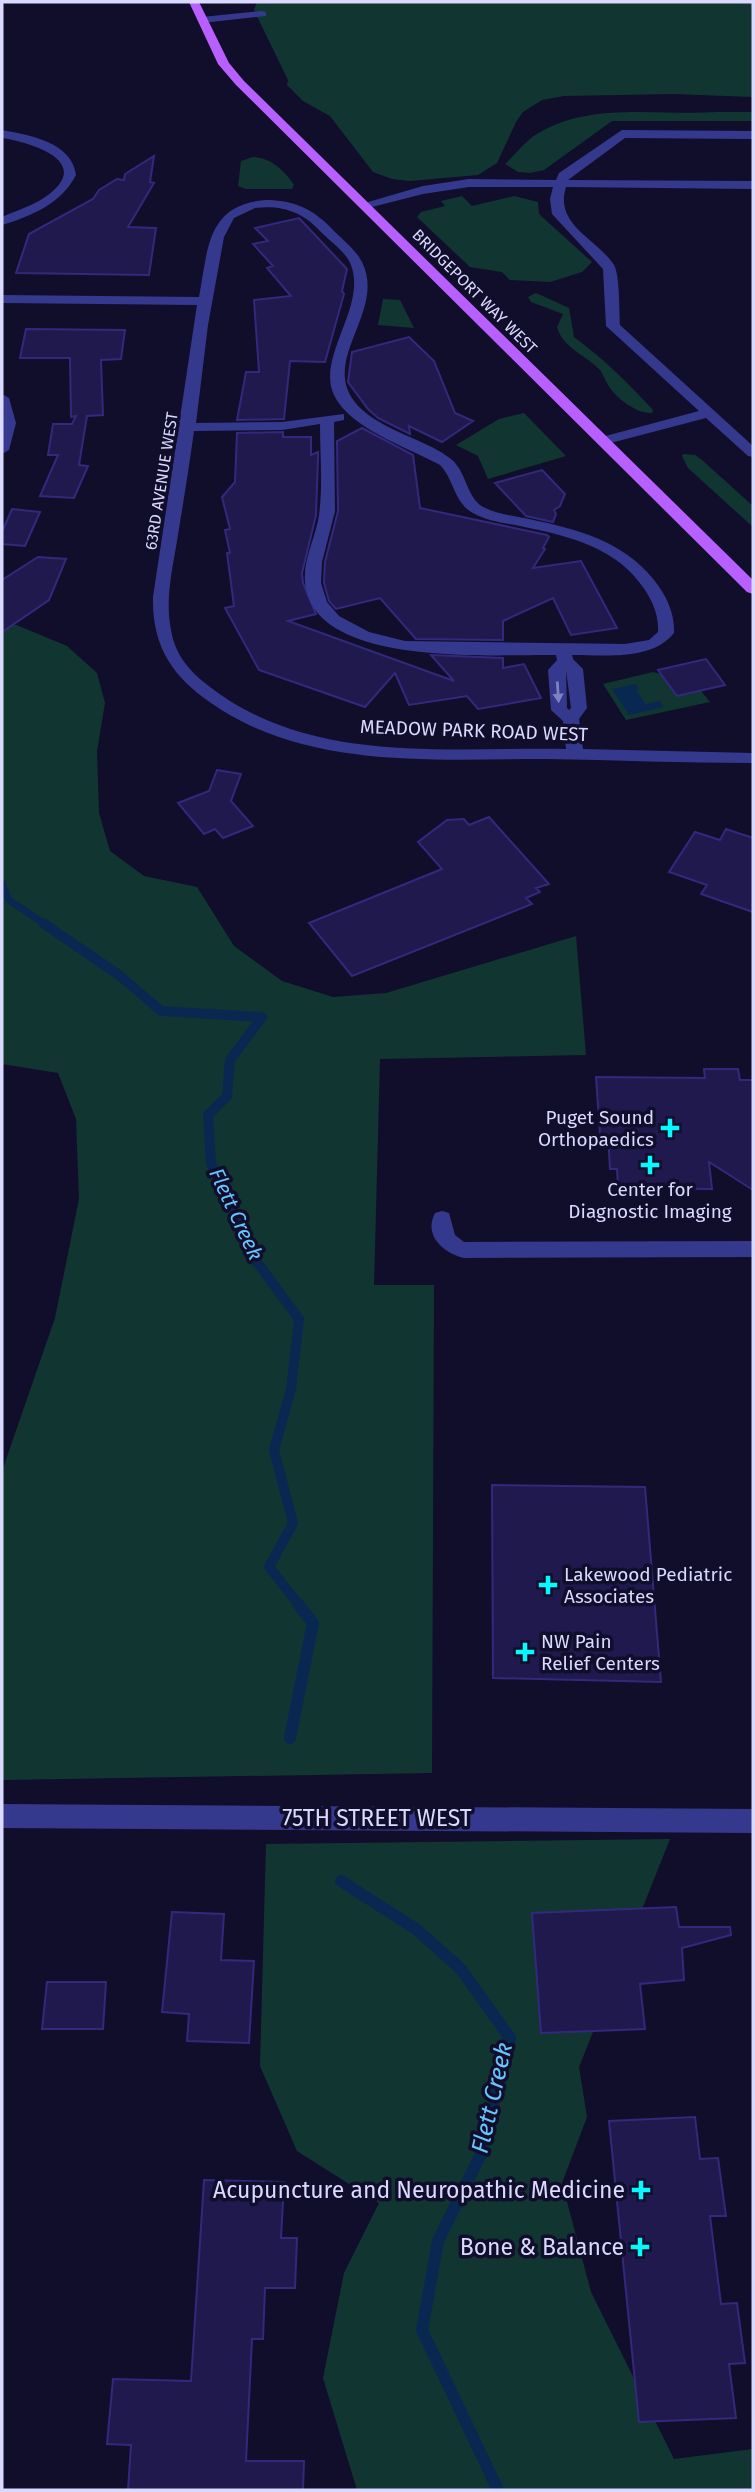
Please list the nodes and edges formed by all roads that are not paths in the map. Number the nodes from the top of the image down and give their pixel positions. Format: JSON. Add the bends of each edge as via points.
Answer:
{"nodes":[{"id":1,"x":194,"y":2,"type":"edge"},
{"id":2,"x":262,"y":14,"type":"dead end"},
{"id":3,"x":202,"y":20,"type":"junction"},
{"id":4,"x":2,"y":134,"type":"edge"},
{"id":5,"x":753,"y":135,"type":"edge"},
{"id":6,"x":560,"y":184,"type":"junction"},
{"id":7,"x":753,"y":185,"type":"edge"},
{"id":8,"x":364,"y":205,"type":"junction"},
{"id":9,"x":2,"y":221,"type":"edge"},
{"id":10,"x":2,"y":299,"type":"edge"},
{"id":11,"x":204,"y":301,"type":"junction"},
{"id":12,"x":2,"y":398,"type":"edge"},
{"id":13,"x":353,"y":411,"type":"junction"},
{"id":14,"x":708,"y":413,"type":"junction"},
{"id":15,"x":327,"y":421,"type":"junction"},
{"id":16,"x":188,"y":427,"type":"junction"},
{"id":17,"x":603,"y":441,"type":"junction"},
{"id":18,"x":2,"y":450,"type":"edge"},
{"id":19,"x":753,"y":453,"type":"edge"},
{"id":20,"x":753,"y":589,"type":"edge"},
{"id":21,"x":564,"y":655,"type":"junction"},
{"id":22,"x":175,"y":663,"type":"joint"},
{"id":23,"x":575,"y":755,"type":"junction"},
{"id":24,"x":753,"y":758,"type":"edge"},
{"id":25,"x":442,"y":1219,"type":"dead end"},
{"id":26,"x":753,"y":1249,"type":"edge"},
{"id":27,"x":2,"y":1816,"type":"edge"},
{"id":28,"x":753,"y":1821,"type":"edge"}],
"edges":[{"from":1,"to":3,"type":"main road","name":"BRIDGEPORT WAY WEST"},
{"from":2,"to":3,"type":"street"},
{"from":3,"to":8,"type":"main road","name":"BRIDGEPORT WAY WEST","via":[[240,83]]},
{"from":4,"to":9,"type":"street","via":[[45,145],[65,160],[69,171],[66,185],[52,197]]},
{"from":5,"to":6,"type":"street","via":[[622,135],[563,176]]},
{"from":6,"to":7,"type":"street"},
{"from":6,"to":8,"type":"street","via":[[469,183]]},
{"from":6,"to":14,"type":"street","via":[[558,214],[609,268],[613,326]]},
{"from":8,"to":17,"type":"main road","name":"BRIDGEPORT WAY WEST"},
{"from":10,"to":11,"type":"street"},
{"from":11,"to":13,"type":"street","name":"63RD AVENUE WEST","via":[[224,221],[241,208],[273,204],[311,215],[358,266],[357,301],[338,380],[341,396]]},
{"from":11,"to":16,"type":"street","name":"63RD AVENUE WEST"},
{"from":12,"to":18,"type":"street","via":[[9,423]]},
{"from":13,"to":15,"type":"street"},
{"from":13,"to":21,"type":"street","via":[[452,467],[466,501],[476,510],[566,531],[603,544],[633,564],[665,613],[664,637],[645,646]]},
{"from":14,"to":17,"type":"street"},
{"from":14,"to":19,"type":"street"},
{"from":15,"to":16,"type":"street"},
{"from":15,"to":21,"type":"street","via":[[327,511],[312,571],[322,607],[345,626],[394,645]]},
{"from":16,"to":22,"type":"street","name":"63RD AVENUE WEST","via":[[161,590],[165,643]]},
{"from":17,"to":20,"type":"main road","name":"BRIDGEPORT WAY WEST"},
{"from":21,"to":23,"type":"street","via":[[556,670],[559,709],[571,719]]},
{"from":22,"to":23,"type":"street","name":"MEADOW PARK ROAD WEST","via":[[222,704],[251,720],[306,739],[390,751]]},
{"from":23,"to":24,"type":"street","name":"MEADOW PARK ROAD WEST"},
{"from":25,"to":26,"type":"street","via":[[447,1242],[464,1250]]},
{"from":27,"to":28,"type":"street","name":"75TH STREET WEST"}]}
